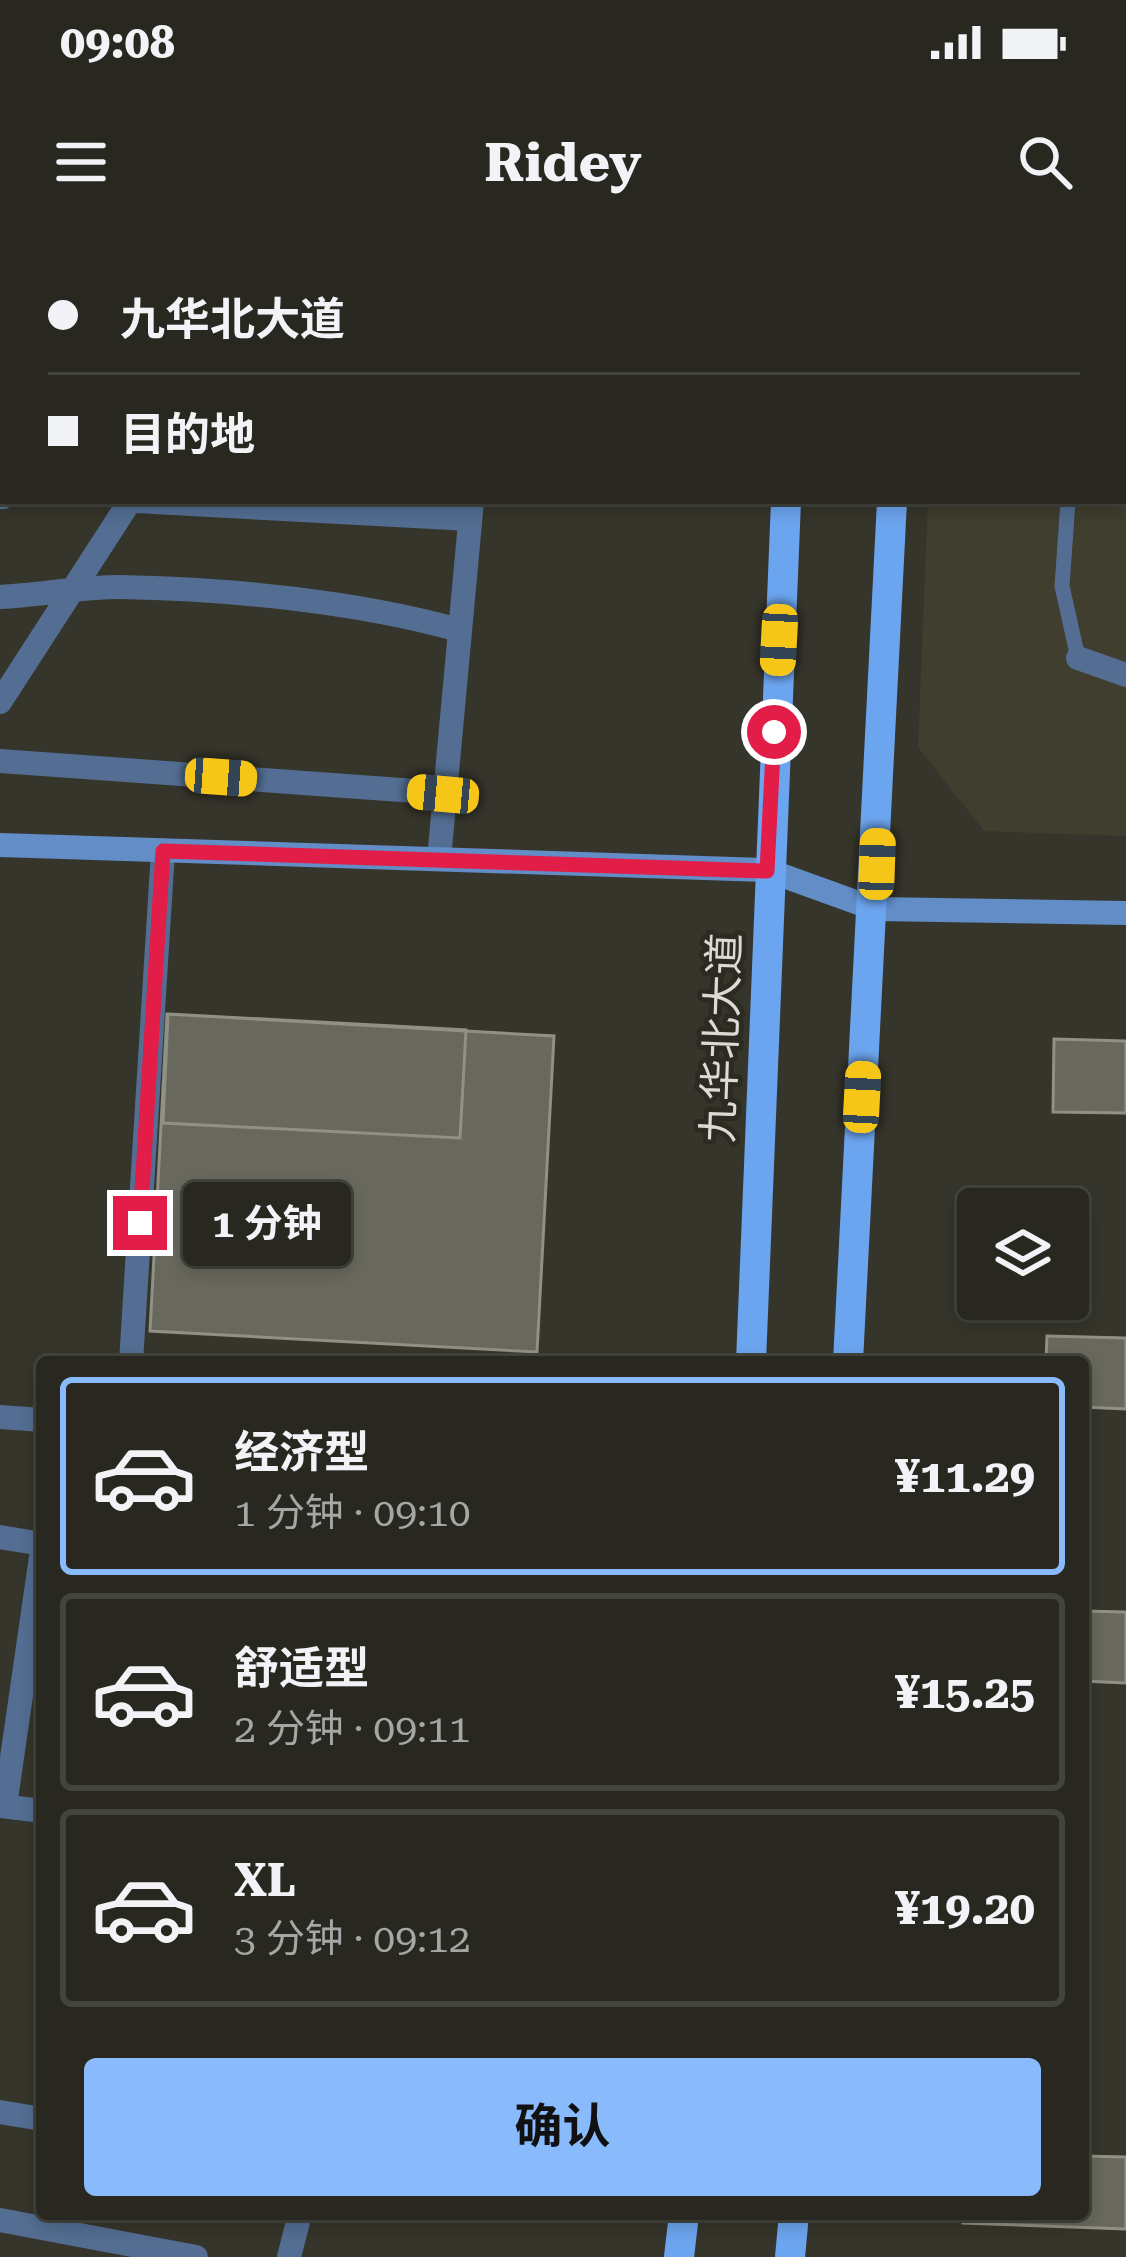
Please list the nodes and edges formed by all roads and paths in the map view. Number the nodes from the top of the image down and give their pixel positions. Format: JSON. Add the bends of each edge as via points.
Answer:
{"nodes":[{"id":1,"x":131,"y":504,"type":"edge"},
{"id":2,"x":246,"y":504,"type":"edge"},
{"id":3,"x":786,"y":504,"type":"edge"},
{"id":4,"x":892,"y":504,"type":"edge"},
{"id":5,"x":1068,"y":504,"type":"edge"},
{"id":6,"x":471,"y":510,"type":"edge"},
{"id":7,"x":68,"y":593,"type":"junction"},
{"id":8,"x":0,"y":597,"type":"edge"},
{"id":9,"x":459,"y":630,"type":"junction"},
{"id":10,"x":1078,"y":658,"type":"joint"},
{"id":11,"x":1126,"y":675,"type":"edge"},
{"id":12,"x":0,"y":703,"type":"edge"},
{"id":13,"x":0,"y":761,"type":"edge"},
{"id":14,"x":443,"y":794,"type":"junction"},
{"id":15,"x":0,"y":845,"type":"edge"},
{"id":16,"x":163,"y":851,"type":"junction"},
{"id":17,"x":440,"y":860,"type":"junction"},
{"id":18,"x":767,"y":871,"type":"junction"},
{"id":19,"x":875,"y":909,"type":"junction"},
{"id":20,"x":1126,"y":914,"type":"edge"},
{"id":21,"x":131,"y":1356,"type":"edge"},
{"id":22,"x":751,"y":1356,"type":"edge"},
{"id":23,"x":848,"y":1356,"type":"edge"},
{"id":24,"x":0,"y":1417,"type":"edge"},
{"id":25,"x":36,"y":1420,"type":"edge"},
{"id":26,"x":0,"y":1537,"type":"edge"},
{"id":27,"x":36,"y":1546,"type":"edge"},
{"id":28,"x":36,"y":1591,"type":"edge"},
{"id":29,"x":0,"y":1652,"type":"edge"},
{"id":30,"x":27,"y":1656,"type":"junction"},
{"id":31,"x":6,"y":1751,"type":"edge"},
{"id":32,"x":3,"y":1806,"type":"edge"},
{"id":33,"x":36,"y":1810,"type":"edge"},
{"id":34,"x":0,"y":2112,"type":"edge"},
{"id":35,"x":36,"y":2118,"type":"edge"},
{"id":36,"x":0,"y":2220,"type":"edge"},
{"id":37,"x":298,"y":2220,"type":"edge"},
{"id":38,"x":683,"y":2220,"type":"edge"},
{"id":39,"x":793,"y":2220,"type":"edge"},
{"id":40,"x":196,"y":2257,"type":"edge"},
{"id":41,"x":289,"y":2257,"type":"edge"},
{"id":42,"x":679,"y":2257,"type":"edge"},
{"id":43,"x":790,"y":2257,"type":"edge"}],
"edges":[{"from":1,"to":7,"type":"street"},
{"from":2,"to":6,"type":"street"},
{"from":3,"to":18,"type":"main road","name":"九华北大道"},
{"from":4,"to":19,"type":"main road"},
{"from":5,"to":10,"type":"lane","via":[[1063,586]]},
{"from":6,"to":9,"type":"street"},
{"from":7,"to":8,"type":"street"},
{"from":7,"to":9,"type":"street","via":[[116,587],[379,608]]},
{"from":7,"to":12,"type":"street"},
{"from":9,"to":14,"type":"street"},
{"from":10,"to":11,"type":"street"},
{"from":13,"to":14,"type":"street"},
{"from":14,"to":17,"type":"street"},
{"from":15,"to":16,"type":"street"},
{"from":16,"to":17,"type":"street"},
{"from":16,"to":21,"type":"street"},
{"from":17,"to":18,"type":"street"},
{"from":18,"to":19,"type":"street"},
{"from":18,"to":22,"type":"main road","name":"九华北大道"},
{"from":19,"to":20,"type":"street"},
{"from":19,"to":23,"type":"main road"},
{"from":24,"to":25,"type":"street"},
{"from":26,"to":27,"type":"street"},
{"from":28,"to":30,"type":"street"},
{"from":29,"to":30,"type":"street"},
{"from":30,"to":31,"type":"street"},
{"from":31,"to":32,"type":"street"},
{"from":32,"to":33,"type":"street"},
{"from":34,"to":35,"type":"street"},
{"from":36,"to":40,"type":"street"},
{"from":37,"to":41,"type":"street"},
{"from":38,"to":42,"type":"main road"},
{"from":39,"to":43,"type":"main road"}]}
